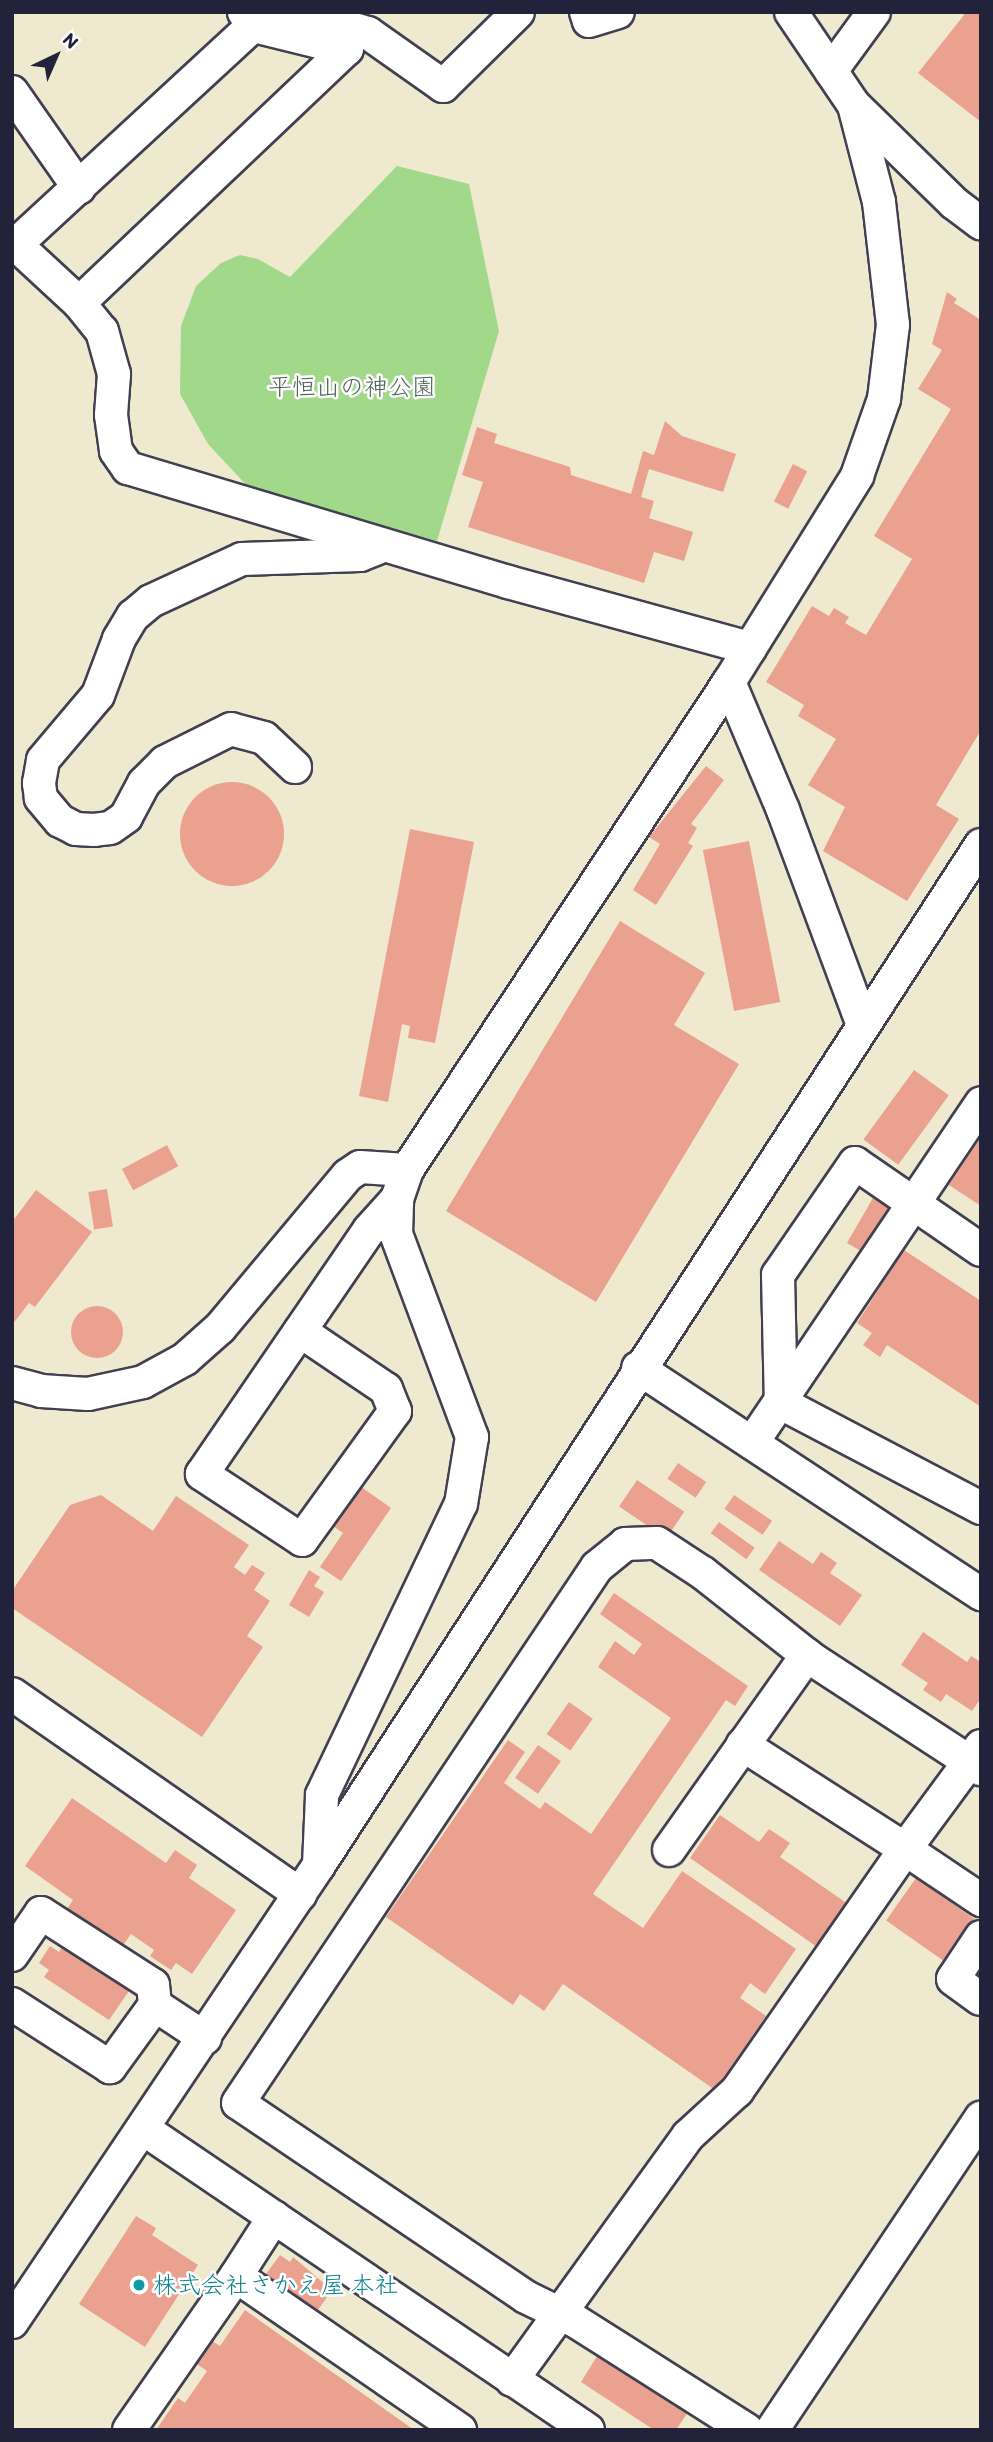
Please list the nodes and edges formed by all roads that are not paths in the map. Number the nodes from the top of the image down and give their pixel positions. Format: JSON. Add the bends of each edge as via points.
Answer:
{"nodes":[{"id":1,"x":298,"y":12,"type":"edge"},
{"id":2,"x":518,"y":12,"type":"edge"},
{"id":3,"x":586,"y":12,"type":"edge"},
{"id":4,"x":618,"y":12,"type":"edge"},
{"id":5,"x":791,"y":12,"type":"edge"},
{"id":6,"x":874,"y":12,"type":"edge"},
{"id":7,"x":255,"y":17,"type":"edge"},
{"id":8,"x":831,"y":71,"type":"junction"},
{"id":9,"x":12,"y":92,"type":"edge"},
{"id":10,"x":854,"y":105,"type":"junction"},
{"id":11,"x":79,"y":188,"type":"junction"},
{"id":12,"x":981,"y":223,"type":"edge"},
{"id":13,"x":14,"y":245,"type":"edge"},
{"id":14,"x":79,"y":303,"type":"junction"},
{"id":15,"x":384,"y":546,"type":"junction"},
{"id":16,"x":750,"y":648,"type":"junction"},
{"id":17,"x":729,"y":682,"type":"junction"},
{"id":18,"x":295,"y":767,"type":"dead end"},
{"id":19,"x":981,"y":845,"type":"edge"},
{"id":20,"x":863,"y":1025,"type":"junction"},
{"id":21,"x":981,"y":1103,"type":"edge"},
{"id":22,"x":402,"y":1184,"type":"junction"},
{"id":23,"x":913,"y":1204,"type":"junction"},
{"id":24,"x":981,"y":1250,"type":"edge"},
{"id":25,"x":300,"y":1331,"type":"junction"},
{"id":26,"x":638,"y":1368,"type":"junction"},
{"id":27,"x":12,"y":1384,"type":"edge"},
{"id":28,"x":781,"y":1404,"type":"junction"},
{"id":29,"x":752,"y":1443,"type":"junction"},
{"id":30,"x":981,"y":1508,"type":"edge"},
{"id":31,"x":981,"y":1594,"type":"edge"},
{"id":32,"x":807,"y":1655,"type":"junction"},
{"id":33,"x":12,"y":1694,"type":"edge"},
{"id":34,"x":743,"y":1745,"type":"junction"},
{"id":35,"x":976,"y":1758,"type":"edge"},
{"id":36,"x":905,"y":1849,"type":"junction"},
{"id":37,"x":668,"y":1850,"type":"dead end"},
{"id":38,"x":319,"y":1865,"type":"junction"},
{"id":39,"x":300,"y":1894,"type":"junction"},
{"id":40,"x":981,"y":1900,"type":"edge"},
{"id":41,"x":981,"y":1937,"type":"edge"},
{"id":42,"x":12,"y":1955,"type":"edge"},
{"id":43,"x":981,"y":1999,"type":"edge"},
{"id":44,"x":12,"y":2004,"type":"edge"},
{"id":45,"x":155,"y":2005,"type":"junction"},
{"id":46,"x":205,"y":2038,"type":"junction"},
{"id":47,"x":981,"y":2118,"type":"edge"},
{"id":48,"x":145,"y":2130,"type":"junction"},
{"id":49,"x":274,"y":2217,"type":"junction"},
{"id":50,"x":236,"y":2276,"type":"junction"},
{"id":51,"x":559,"y":2314,"type":"junction"},
{"id":52,"x":12,"y":2322,"type":"edge"},
{"id":53,"x":512,"y":2380,"type":"junction"},
{"id":54,"x":129,"y":2430,"type":"edge"},
{"id":55,"x":460,"y":2430,"type":"edge"},
{"id":56,"x":588,"y":2430,"type":"edge"},
{"id":57,"x":747,"y":2430,"type":"edge"},
{"id":58,"x":772,"y":2430,"type":"edge"}],
"edges":[{"from":1,"to":2,"type":"street","via":[[368,33],[443,86]]},
{"from":3,"to":4,"type":"street","via":[[589,21]]},
{"from":5,"to":8,"type":"street"},
{"from":6,"to":8,"type":"street"},
{"from":7,"to":11,"type":"street"},
{"from":7,"to":14,"type":"street","via":[[347,49]]},
{"from":8,"to":10,"type":"street"},
{"from":9,"to":11,"type":"street"},
{"from":10,"to":12,"type":"street","via":[[954,203]]},
{"from":10,"to":16,"type":"street","via":[[879,202],[893,325],[884,399],[857,476]]},
{"from":11,"to":13,"type":"street"},
{"from":13,"to":14,"type":"street"},
{"from":14,"to":15,"type":"street","via":[[102,331],[114,374],[111,415],[116,451],[128,468]]},
{"from":15,"to":16,"type":"street"},
{"from":15,"to":18,"type":"street","via":[[360,555],[242,559],[151,601],[133,616],[98,695],[43,761],[38,783],[41,798],[60,821],[76,829],[94,830],[110,828],[126,817],[144,783],[165,762],[231,729],[264,738]]},
{"from":16,"to":17,"type":"street"},
{"from":17,"to":20,"type":"street","via":[[783,810]]},
{"from":17,"to":22,"type":"street"},
{"from":19,"to":20,"type":"street"},
{"from":20,"to":26,"type":"street"},
{"from":21,"to":23,"type":"street"},
{"from":22,"to":25,"type":"street"},
{"from":22,"to":27,"type":"street","via":[[360,1167],[348,1175],[220,1328],[185,1359],[143,1382],[88,1394]]},
{"from":22,"to":38,"type":"street","via":[[396,1234],[472,1437],[461,1504],[322,1795]]},
{"from":23,"to":24,"type":"street"},
{"from":23,"to":28,"type":"street"},
{"from":23,"to":28,"type":"street","via":[[855,1163],[778,1275]]},
{"from":25,"to":25,"type":"street","via":[[202,1474],[302,1540],[395,1411],[386,1389]]},
{"from":26,"to":29,"type":"street"},
{"from":26,"to":38,"type":"street"},
{"from":28,"to":29,"type":"street"},
{"from":28,"to":30,"type":"street"},
{"from":29,"to":31,"type":"street"},
{"from":32,"to":34,"type":"street"},
{"from":32,"to":35,"type":"street"},
{"from":32,"to":51,"type":"street","via":[[657,1543],[641,1541],[610,1552],[238,2103],[526,2297]]},
{"from":33,"to":39,"type":"street"},
{"from":34,"to":36,"type":"street"},
{"from":34,"to":37,"type":"street"},
{"from":35,"to":36,"type":"street"},
{"from":36,"to":40,"type":"street"},
{"from":36,"to":51,"type":"street","via":[[737,2091],[688,2136]]},
{"from":38,"to":39,"type":"street"},
{"from":39,"to":46,"type":"street"},
{"from":41,"to":43,"type":"street","via":[[953,1979]]},
{"from":42,"to":45,"type":"street","via":[[41,1913],[153,1985]]},
{"from":44,"to":45,"type":"street","via":[[110,2067]]},
{"from":45,"to":46,"type":"street"},
{"from":46,"to":48,"type":"street"},
{"from":47,"to":58,"type":"street"},
{"from":48,"to":49,"type":"street"},
{"from":48,"to":52,"type":"street"},
{"from":49,"to":50,"type":"street"},
{"from":49,"to":53,"type":"street"},
{"from":50,"to":54,"type":"street"},
{"from":50,"to":55,"type":"street"},
{"from":51,"to":53,"type":"street"},
{"from":51,"to":57,"type":"street"},
{"from":53,"to":56,"type":"street"}]}
